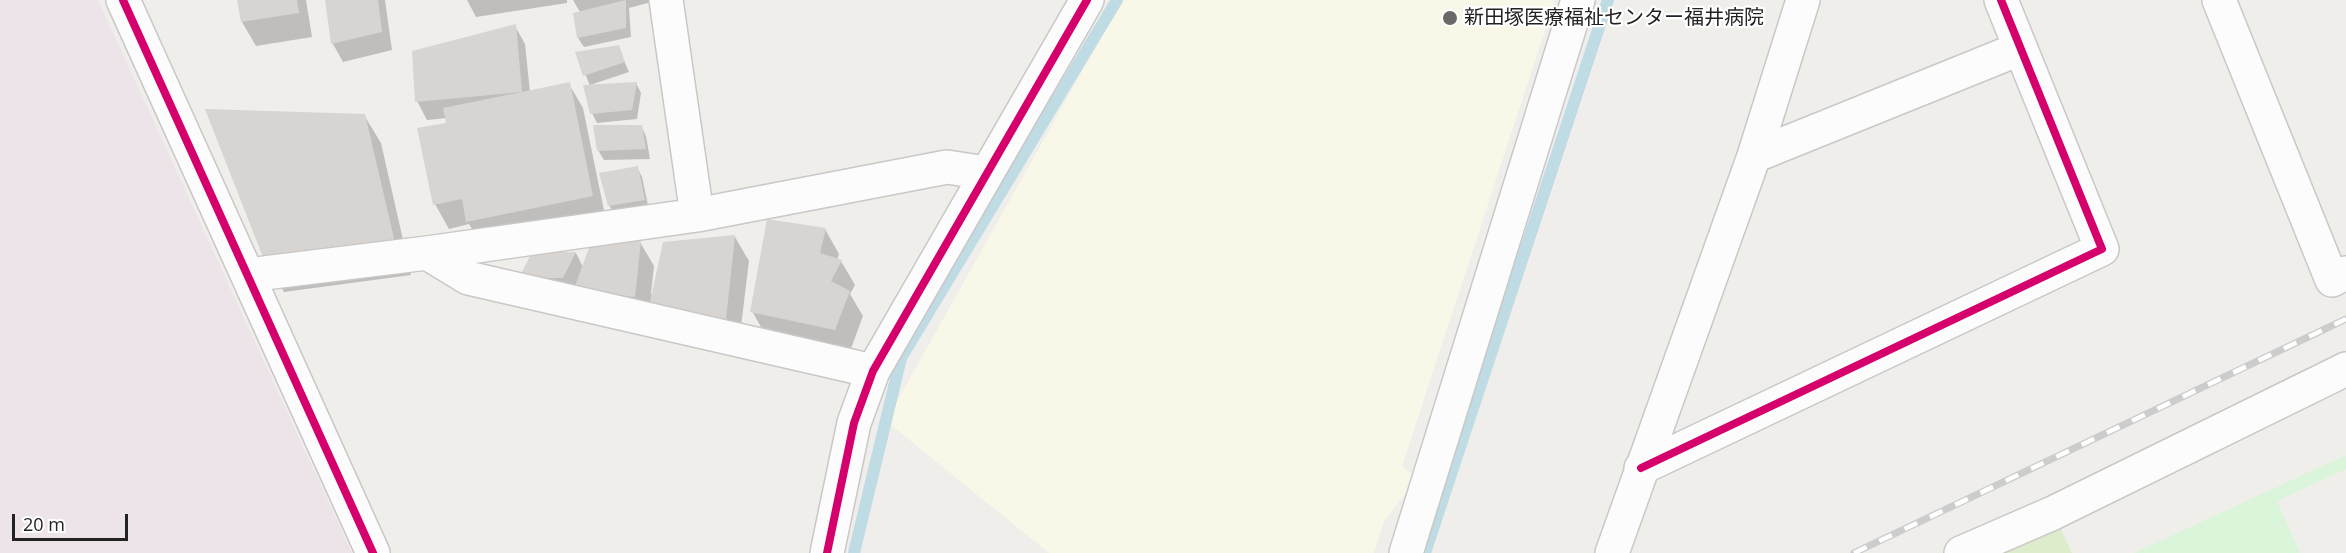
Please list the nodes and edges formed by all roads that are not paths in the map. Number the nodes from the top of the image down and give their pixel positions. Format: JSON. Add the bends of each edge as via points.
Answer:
{"nodes":[{"id":1,"x":123,"y":0,"type":"edge"},
{"id":2,"x":666,"y":0,"type":"edge"},
{"id":3,"x":1087,"y":0,"type":"edge"},
{"id":4,"x":1578,"y":0,"type":"edge"},
{"id":5,"x":1803,"y":0,"type":"edge"},
{"id":6,"x":2001,"y":0,"type":"edge"},
{"id":7,"x":2219,"y":0,"type":"edge"},
{"id":8,"x":2019,"y":49,"type":"junction"},
{"id":9,"x":1754,"y":156,"type":"junction"},
{"id":10,"x":986,"y":173,"type":"junction"},
{"id":11,"x":697,"y":215,"type":"junction"},
{"id":12,"x":426,"y":254,"type":"junction"},
{"id":13,"x":2346,"y":273,"type":"edge"},
{"id":14,"x":248,"y":275,"type":"junction"},
{"id":15,"x":2346,"y":369,"type":"edge"},
{"id":16,"x":873,"y":371,"type":"junction"},
{"id":17,"x":1641,"y":468,"type":"junction"},
{"id":18,"x":373,"y":553,"type":"edge"},
{"id":19,"x":827,"y":553,"type":"edge"},
{"id":20,"x":1406,"y":553,"type":"edge"},
{"id":21,"x":1612,"y":553,"type":"edge"},
{"id":22,"x":1961,"y":553,"type":"edge"}],
"edges":[{"from":1,"to":14,"type":"street"},
{"from":2,"to":11,"type":"street"},
{"from":3,"to":10,"type":"street"},
{"from":4,"to":20,"type":"street"},
{"from":5,"to":9,"type":"street"},
{"from":6,"to":8,"type":"street"},
{"from":7,"to":13,"type":"street","via":[[2332,280]]},
{"from":8,"to":9,"type":"street"},
{"from":8,"to":17,"type":"street","via":[[2102,249]]},
{"from":9,"to":17,"type":"street"},
{"from":10,"to":11,"type":"street","via":[[947,167]]},
{"from":10,"to":16,"type":"street"},
{"from":11,"to":12,"type":"street"},
{"from":12,"to":14,"type":"street"},
{"from":12,"to":16,"type":"street","via":[[468,279]]},
{"from":14,"to":18,"type":"street"},
{"from":15,"to":22,"type":"street","via":[[2053,513]]},
{"from":16,"to":19,"type":"street","via":[[854,423]]},
{"from":17,"to":21,"type":"street"}]}
